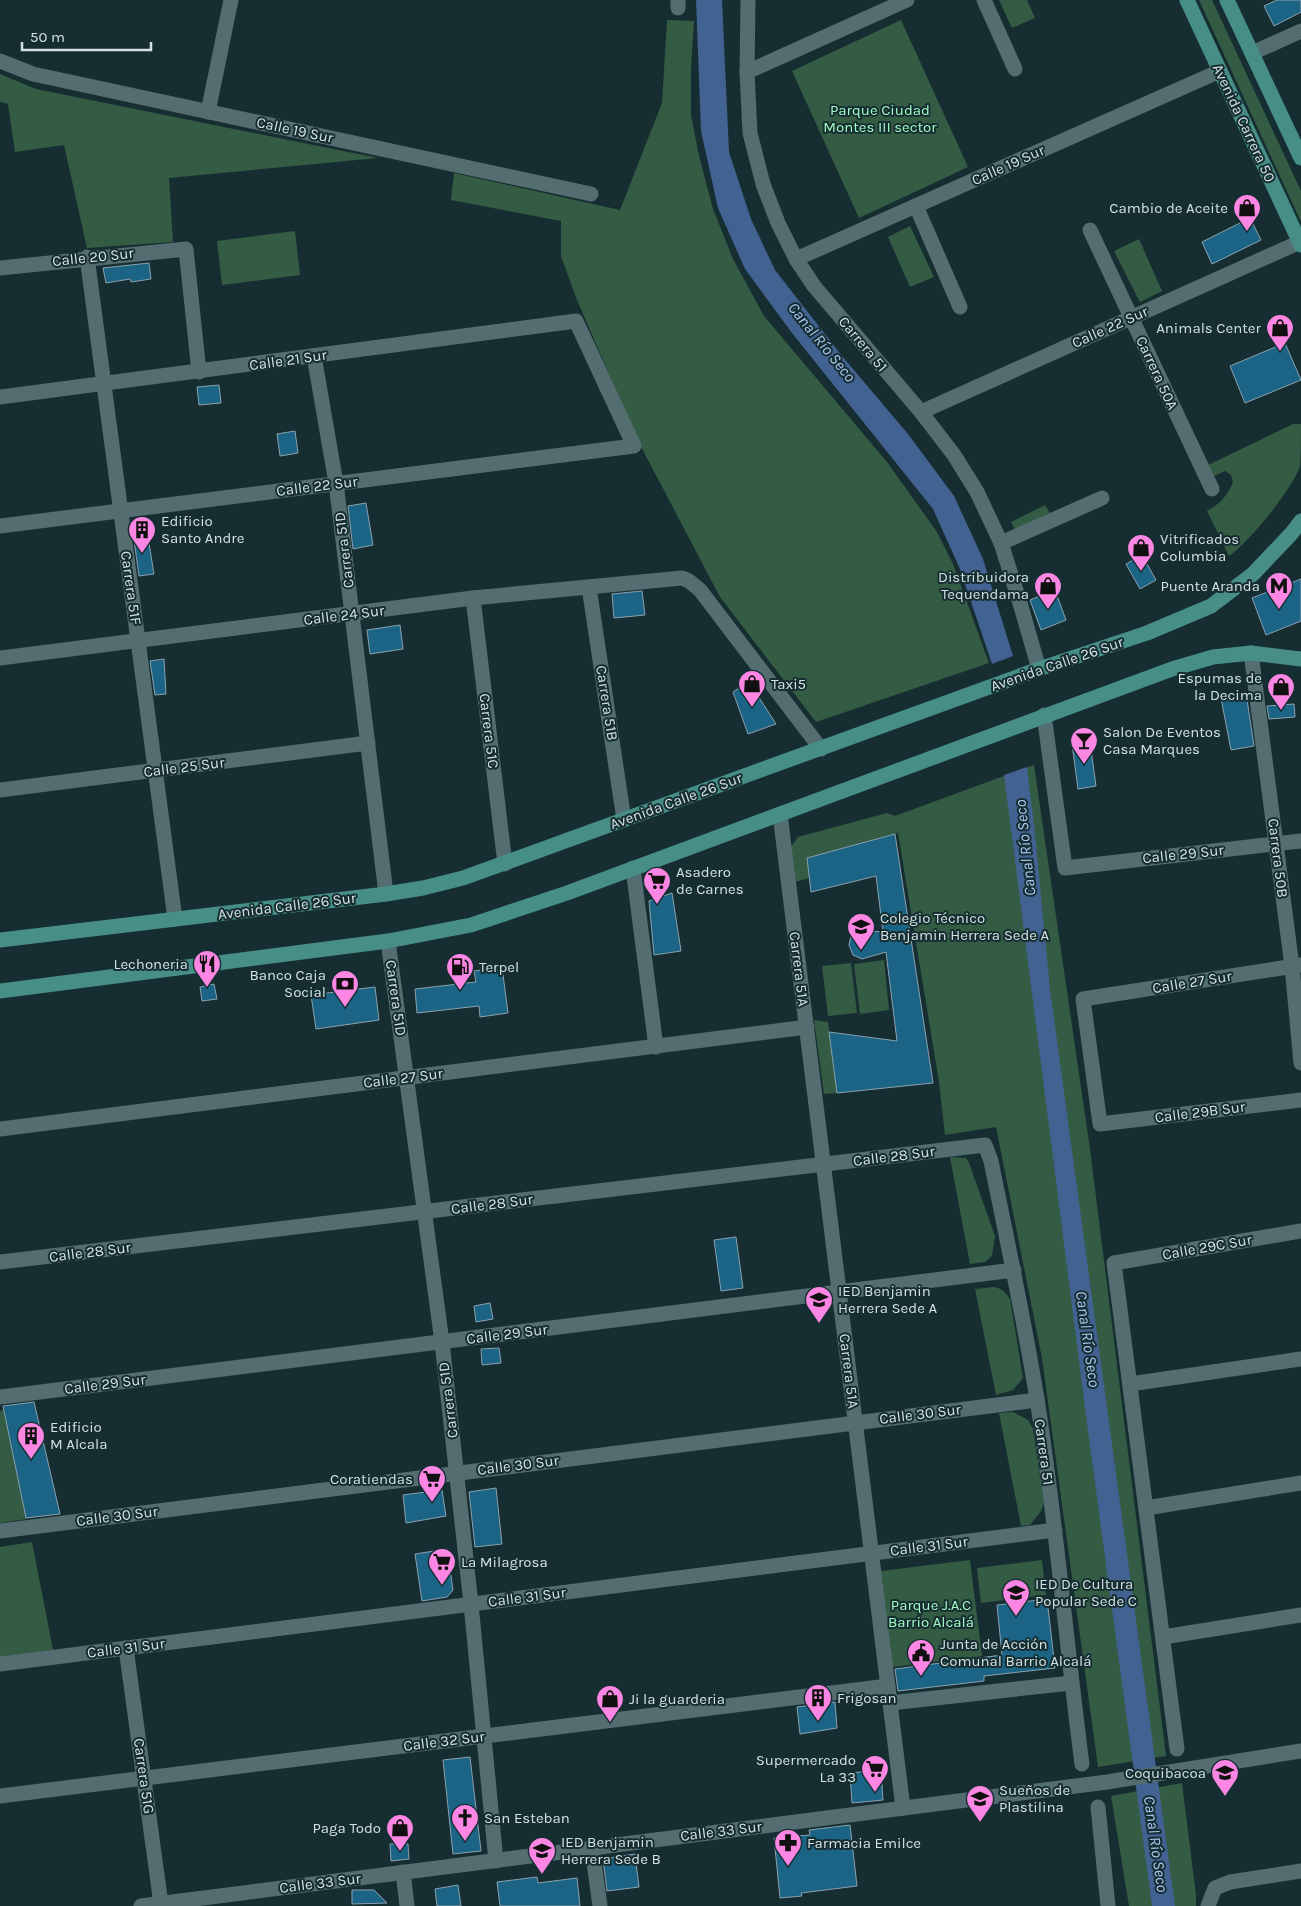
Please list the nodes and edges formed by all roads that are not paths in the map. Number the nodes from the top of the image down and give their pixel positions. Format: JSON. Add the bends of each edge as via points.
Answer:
{"nodes":[{"id":1,"x":231,"y":0,"type":"edge"},
{"id":2,"x":748,"y":0,"type":"edge"},
{"id":3,"x":907,"y":0,"type":"edge"},
{"id":4,"x":984,"y":0,"type":"edge"},
{"id":5,"x":1187,"y":0,"type":"edge"},
{"id":6,"x":1227,"y":0,"type":"edge"},
{"id":7,"x":1301,"y":31,"type":"edge"},
{"id":8,"x":1252,"y":53,"type":"junction"},
{"id":9,"x":0,"y":61,"type":"edge"},
{"id":10,"x":1015,"y":68,"type":"dead end"},
{"id":11,"x":1220,"y":71,"type":"junction"},
{"id":12,"x":747,"y":72,"type":"junction"},
{"id":13,"x":208,"y":112,"type":"junction"},
{"id":14,"x":1301,"y":158,"type":"edge"},
{"id":15,"x":591,"y":194,"type":"dead end"},
{"id":16,"x":916,"y":206,"type":"junction"},
{"id":17,"x":1090,"y":230,"type":"dead end"},
{"id":18,"x":1300,"y":243,"type":"edge"},
{"id":19,"x":87,"y":257,"type":"junction"},
{"id":20,"x":796,"y":259,"type":"junction"},
{"id":21,"x":0,"y":268,"type":"edge"},
{"id":22,"x":960,"y":307,"type":"dead end"},
{"id":23,"x":1131,"y":318,"type":"junction"},
{"id":24,"x":314,"y":356,"type":"junction"},
{"id":25,"x":199,"y":372,"type":"junction"},
{"id":26,"x":104,"y":385,"type":"junction"},
{"id":27,"x":0,"y":397,"type":"edge"},
{"id":28,"x":921,"y":412,"type":"junction"},
{"id":29,"x":634,"y":446,"type":"joint"},
{"id":30,"x":336,"y":484,"type":"junction"},
{"id":31,"x":1212,"y":489,"type":"dead end"},
{"id":32,"x":1102,"y":498,"type":"dead end"},
{"id":33,"x":121,"y":511,"type":"junction"},
{"id":34,"x":1301,"y":521,"type":"edge"},
{"id":35,"x":0,"y":526,"type":"edge"},
{"id":36,"x":1001,"y":543,"type":"junction"},
{"id":37,"x":589,"y":587,"type":"junction"},
{"id":38,"x":473,"y":598,"type":"junction"},
{"id":39,"x":352,"y":614,"type":"junction"},
{"id":40,"x":138,"y":640,"type":"junction"},
{"id":41,"x":1252,"y":653,"type":"junction"},
{"id":42,"x":0,"y":658,"type":"edge"},
{"id":43,"x":1301,"y":658,"type":"edge"},
{"id":44,"x":1039,"y":669,"type":"junction"},
{"id":45,"x":1044,"y":716,"type":"junction"},
{"id":46,"x":368,"y":743,"type":"junction"},
{"id":47,"x":821,"y":749,"type":"junction"},
{"id":48,"x":155,"y":770,"type":"junction"},
{"id":49,"x":0,"y":790,"type":"edge"},
{"id":50,"x":780,"y":814,"type":"junction"},
{"id":51,"x":624,"y":820,"type":"junction"},
{"id":52,"x":1301,"y":841,"type":"edge"},
{"id":53,"x":1276,"y":844,"type":"junction"},
{"id":54,"x":505,"y":864,"type":"junction"},
{"id":55,"x":634,"y":868,"type":"junction"},
{"id":56,"x":386,"y":894,"type":"junction"},
{"id":57,"x":175,"y":919,"type":"junction"},
{"id":58,"x":0,"y":940,"type":"edge"},
{"id":59,"x":388,"y":941,"type":"junction"},
{"id":60,"x":1296,"y":966,"type":"edge"},
{"id":61,"x":0,"y":991,"type":"edge"},
{"id":62,"x":806,"y":1027,"type":"junction"},
{"id":63,"x":656,"y":1046,"type":"junction"},
{"id":64,"x":1301,"y":1063,"type":"edge"},
{"id":65,"x":407,"y":1078,"type":"junction"},
{"id":66,"x":1301,"y":1100,"type":"edge"},
{"id":67,"x":1100,"y":1124,"type":"joint"},
{"id":68,"x":0,"y":1129,"type":"edge"},
{"id":69,"x":984,"y":1145,"type":"joint"},
{"id":70,"x":824,"y":1164,"type":"junction"},
{"id":71,"x":425,"y":1212,"type":"junction"},
{"id":72,"x":1301,"y":1230,"type":"edge"},
{"id":73,"x":0,"y":1262,"type":"edge"},
{"id":74,"x":1014,"y":1270,"type":"junction"},
{"id":75,"x":839,"y":1292,"type":"junction"},
{"id":76,"x":442,"y":1342,"type":"junction"},
{"id":77,"x":1301,"y":1359,"type":"edge"},
{"id":78,"x":1130,"y":1384,"type":"junction"},
{"id":79,"x":0,"y":1397,"type":"edge"},
{"id":80,"x":1037,"y":1400,"type":"junction"},
{"id":81,"x":856,"y":1422,"type":"junction"},
{"id":82,"x":457,"y":1473,"type":"junction"},
{"id":83,"x":1301,"y":1483,"type":"edge"},
{"id":84,"x":1146,"y":1508,"type":"junction"},
{"id":85,"x":1055,"y":1530,"type":"junction"},
{"id":86,"x":0,"y":1531,"type":"edge"},
{"id":87,"x":872,"y":1553,"type":"junction"},
{"id":88,"x":471,"y":1604,"type":"junction"},
{"id":89,"x":1301,"y":1615,"type":"edge"},
{"id":90,"x":1163,"y":1637,"type":"junction"},
{"id":91,"x":126,"y":1648,"type":"junction"},
{"id":92,"x":0,"y":1664,"type":"edge"},
{"id":93,"x":1071,"y":1682,"type":"junction"},
{"id":94,"x":888,"y":1686,"type":"junction"},
{"id":95,"x":890,"y":1703,"type":"junction"},
{"id":96,"x":484,"y":1736,"type":"junction"},
{"id":97,"x":1177,"y":1749,"type":"dead end"},
{"id":98,"x":1301,"y":1751,"type":"edge"},
{"id":99,"x":1082,"y":1764,"type":"dead end"},
{"id":100,"x":144,"y":1778,"type":"junction"},
{"id":101,"x":0,"y":1796,"type":"edge"},
{"id":102,"x":1098,"y":1807,"type":"dead end"},
{"id":103,"x":903,"y":1808,"type":"junction"},
{"id":104,"x":592,"y":1848,"type":"junction"},
{"id":105,"x":496,"y":1860,"type":"junction"},
{"id":106,"x":1301,"y":1871,"type":"edge"},
{"id":107,"x":403,"y":1872,"type":"junction"},
{"id":108,"x":160,"y":1904,"type":"junction"},
{"id":109,"x":141,"y":1906,"type":"edge"},
{"id":110,"x":407,"y":1906,"type":"edge"},
{"id":111,"x":600,"y":1906,"type":"edge"},
{"id":112,"x":1108,"y":1906,"type":"edge"},
{"id":113,"x":1208,"y":1906,"type":"edge"}],
"edges":[{"from":1,"to":13,"type":"street"},
{"from":2,"to":12,"type":"street","name":"Carrera 51"},
{"from":3,"to":12,"type":"street"},
{"from":4,"to":10,"type":"street"},
{"from":5,"to":11,"type":"main road","name":"Avenida Carrera 50"},
{"from":6,"to":8,"type":"main road"},
{"from":7,"to":8,"type":"street"},
{"from":8,"to":14,"type":"main road"},
{"from":9,"to":13,"type":"street","name":"Calle 19 Sur","via":[[33,74]]},
{"from":11,"to":16,"type":"street","name":"Calle 19 Sur"},
{"from":11,"to":18,"type":"main road","name":"Avenida Carrera 50"},
{"from":12,"to":20,"type":"street","name":"Carrera 51","via":[[750,133],[755,156],[778,222]]},
{"from":13,"to":15,"type":"street","name":"Calle 19 Sur"},
{"from":16,"to":20,"type":"street","name":"Calle 19 Sur"},
{"from":16,"to":22,"type":"street"},
{"from":17,"to":23,"type":"street","name":"Carrera 50A"},
{"from":18,"to":23,"type":"street","name":"Calle 22 Sur"},
{"from":19,"to":21,"type":"street","name":"Calle 20 Sur"},
{"from":19,"to":25,"type":"street","name":"Calle 20 Sur","via":[[186,249]]},
{"from":19,"to":26,"type":"street","name":"Carrera 51F"},
{"from":20,"to":28,"type":"street","name":"Carrera 51","via":[[814,286]]},
{"from":23,"to":28,"type":"street","name":"Calle 22 Sur"},
{"from":23,"to":31,"type":"street","name":"Carrera 50A"},
{"from":24,"to":25,"type":"street","name":"Calle 21 Sur"},
{"from":24,"to":29,"type":"street","name":"Calle 21 Sur","via":[[576,321]]},
{"from":24,"to":30,"type":"street","name":"Carrera 51D"},
{"from":25,"to":26,"type":"street","name":"Calle 21 Sur"},
{"from":26,"to":27,"type":"street","name":"Calle 21 Sur"},
{"from":26,"to":33,"type":"street","name":"Carrera 51F"},
{"from":28,"to":36,"type":"street","name":"Carrera 51","via":[[972,484]]},
{"from":29,"to":30,"type":"street","name":"Calle 22 Sur"},
{"from":30,"to":33,"type":"street","name":"Calle 22 Sur"},
{"from":30,"to":39,"type":"street","name":"Carrera 51D"},
{"from":32,"to":36,"type":"street"},
{"from":33,"to":35,"type":"street","name":"Calle 22 Sur"},
{"from":33,"to":40,"type":"street","name":"Carrera 51F"},
{"from":34,"to":44,"type":"main road","name":"Avenida Calle 26 Sur","via":[[1253,574],[1210,606],[1147,633]]},
{"from":36,"to":44,"type":"street","name":"Carrera 51"},
{"from":37,"to":38,"type":"street","name":"Calle 24 Sur"},
{"from":37,"to":47,"type":"street","name":"Calle 24 Sur","via":[[675,579],[689,581],[700,590]]},
{"from":37,"to":51,"type":"street","name":"Carrera 51B"},
{"from":38,"to":39,"type":"street","name":"Calle 24 Sur"},
{"from":38,"to":54,"type":"street","name":"Carrera 51C"},
{"from":39,"to":40,"type":"street","name":"Calle 24 Sur"},
{"from":39,"to":46,"type":"street","name":"Carrera 51D"},
{"from":40,"to":42,"type":"street","name":"Calle 24 Sur"},
{"from":40,"to":48,"type":"street","name":"Carrera 51F"},
{"from":41,"to":43,"type":"main road"},
{"from":41,"to":45,"type":"main road","via":[[1213,657]]},
{"from":41,"to":53,"type":"street","name":"Carrera 50B"},
{"from":44,"to":47,"type":"main road","name":"Avenida Calle 26 Sur"},
{"from":45,"to":50,"type":"main road"},
{"from":45,"to":53,"type":"street","name":"Calle 29 Sur","via":[[1065,868]]},
{"from":46,"to":48,"type":"street","name":"Calle 25 Sur"},
{"from":46,"to":56,"type":"street","name":"Carrera 51D"},
{"from":47,"to":51,"type":"main road","name":"Avenida Calle 26 Sur"},
{"from":48,"to":49,"type":"street","name":"Calle 25 Sur"},
{"from":48,"to":57,"type":"street","name":"Carrera 51F"},
{"from":50,"to":55,"type":"main road"},
{"from":50,"to":62,"type":"street","name":"Carrera 51A"},
{"from":51,"to":54,"type":"main road","name":"Avenida Calle 26 Sur"},
{"from":52,"to":53,"type":"street","name":"Calle 29 Sur"},
{"from":53,"to":60,"type":"street","name":"Carrera 50B"},
{"from":54,"to":56,"type":"main road","name":"Avenida Calle 26 Sur","via":[[443,884]]},
{"from":55,"to":59,"type":"main road","via":[[471,925]]},
{"from":55,"to":63,"type":"street"},
{"from":56,"to":57,"type":"main road","name":"Avenida Calle 26 Sur"},
{"from":57,"to":58,"type":"main road","name":"Avenida Calle 26 Sur"},
{"from":59,"to":61,"type":"main road"},
{"from":59,"to":65,"type":"street","name":"Carrera 51D"},
{"from":60,"to":64,"type":"street","name":"Carrera 50B"},
{"from":60,"to":67,"type":"street","name":"Calle 27 Sur","via":[[1083,999]]},
{"from":62,"to":63,"type":"street","name":"Calle 27 Sur"},
{"from":62,"to":70,"type":"street","name":"Carrera 51A"},
{"from":63,"to":65,"type":"street","name":"Calle 27 Sur"},
{"from":65,"to":68,"type":"street","name":"Calle 27 Sur"},
{"from":65,"to":71,"type":"street","name":"Carrera 51D"},
{"from":66,"to":67,"type":"street","name":"Calle 29B Sur"},
{"from":69,"to":70,"type":"street","name":"Calle 28 Sur"},
{"from":69,"to":74,"type":"street","name":"Carrera 51","via":[[991,1161]]},
{"from":70,"to":71,"type":"street","name":"Calle 28 Sur"},
{"from":70,"to":75,"type":"street","name":"Carrera 51A"},
{"from":71,"to":73,"type":"street","name":"Calle 28 Sur"},
{"from":71,"to":76,"type":"street","name":"Carrera 51D"},
{"from":72,"to":78,"type":"street","name":"Calle 29C Sur","via":[[1114,1263]]},
{"from":74,"to":75,"type":"street","name":"Calle 29 Sur"},
{"from":74,"to":80,"type":"street","name":"Carrera 51"},
{"from":75,"to":76,"type":"street","name":"Calle 29 Sur"},
{"from":75,"to":81,"type":"street","name":"Carrera 51A"},
{"from":76,"to":79,"type":"street","name":"Calle 29 Sur"},
{"from":76,"to":82,"type":"street","name":"Carrera 51D"},
{"from":77,"to":78,"type":"street"},
{"from":78,"to":84,"type":"street"},
{"from":80,"to":81,"type":"street","name":"Calle 30 Sur"},
{"from":80,"to":85,"type":"street","name":"Carrera 51"},
{"from":81,"to":82,"type":"street","name":"Calle 30 Sur"},
{"from":81,"to":87,"type":"street","name":"Carrera 51A"},
{"from":82,"to":86,"type":"street","name":"Calle 30 Sur"},
{"from":82,"to":88,"type":"street","name":"Carrera 51D"},
{"from":83,"to":84,"type":"street"},
{"from":84,"to":90,"type":"street"},
{"from":85,"to":87,"type":"street","name":"Calle 31 Sur"},
{"from":85,"to":93,"type":"street","name":"Carrera 51"},
{"from":87,"to":88,"type":"street","name":"Calle 31 Sur"},
{"from":87,"to":94,"type":"street","name":"Carrera 51A"},
{"from":88,"to":91,"type":"street","name":"Calle 31 Sur"},
{"from":88,"to":96,"type":"street","name":"Carrera 51D"},
{"from":89,"to":90,"type":"street"},
{"from":90,"to":97,"type":"street"},
{"from":91,"to":92,"type":"street","name":"Calle 31 Sur"},
{"from":91,"to":100,"type":"street","name":"Carrera 51G"},
{"from":93,"to":95,"type":"street"},
{"from":93,"to":99,"type":"street","name":"Carrera 51"},
{"from":94,"to":95,"type":"street","name":"Carrera 51A"},
{"from":94,"to":96,"type":"street","name":"Calle 32 Sur"},
{"from":95,"to":103,"type":"street","name":"Carrera 51A"},
{"from":96,"to":100,"type":"street","name":"Calle 32 Sur"},
{"from":96,"to":105,"type":"street","name":"Carrera 51D"},
{"from":98,"to":103,"type":"street","name":"Calle 33 Sur","via":[[1107,1782]]},
{"from":100,"to":101,"type":"street","name":"Calle 32 Sur"},
{"from":100,"to":108,"type":"street","name":"Carrera 51G"},
{"from":102,"to":112,"type":"street"},
{"from":103,"to":104,"type":"street","name":"Calle 33 Sur"},
{"from":104,"to":105,"type":"street","name":"Calle 33 Sur"},
{"from":104,"to":111,"type":"street"},
{"from":105,"to":107,"type":"street","name":"Calle 33 Sur"},
{"from":106,"to":113,"type":"street","via":[[1230,1882],[1214,1888]]},
{"from":107,"to":108,"type":"street","name":"Calle 33 Sur"},
{"from":107,"to":110,"type":"street"},
{"from":108,"to":109,"type":"street","name":"Calle 33 Sur"}]}
